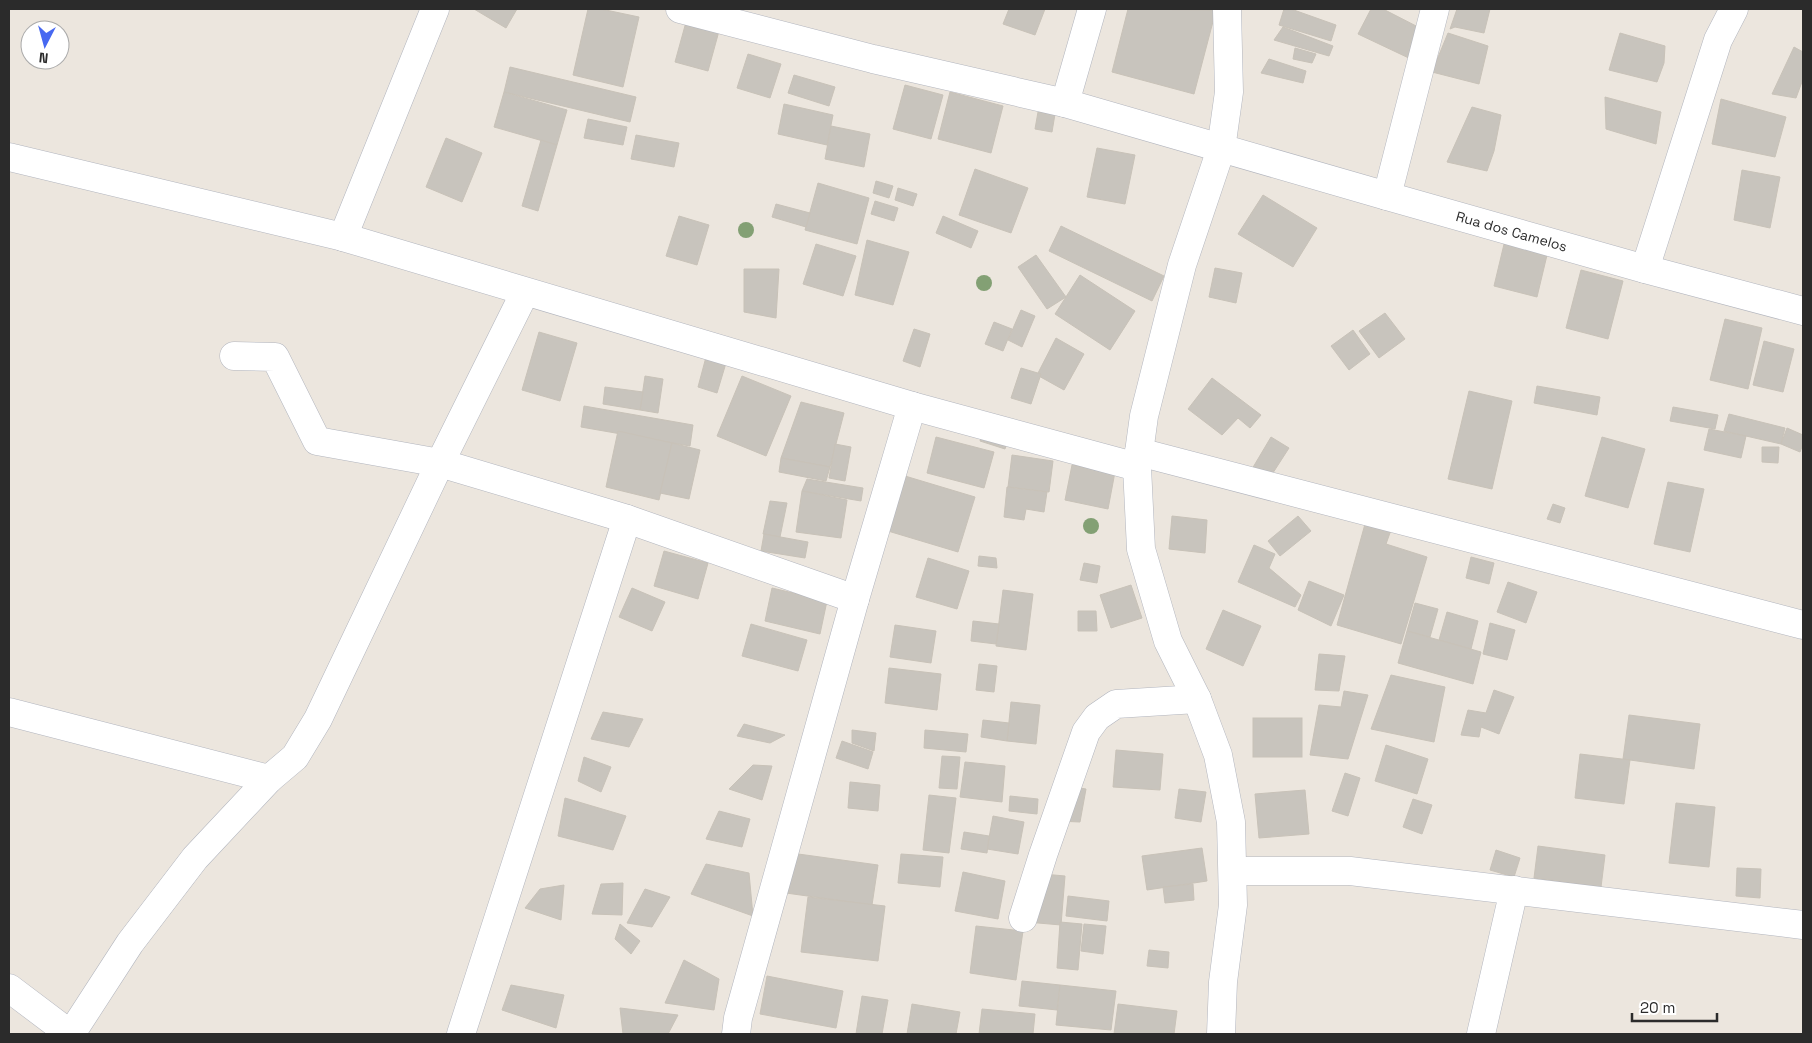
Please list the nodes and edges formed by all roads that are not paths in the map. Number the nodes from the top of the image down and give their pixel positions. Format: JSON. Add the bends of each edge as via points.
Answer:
{"nodes":[{"id":1,"x":435,"y":9,"type":"edge"},
{"id":2,"x":680,"y":9,"type":"edge"},
{"id":3,"x":1092,"y":9,"type":"edge"},
{"id":4,"x":1227,"y":9,"type":"edge"},
{"id":5,"x":1435,"y":9,"type":"edge"},
{"id":6,"x":1734,"y":9,"type":"edge"},
{"id":7,"x":1065,"y":103,"type":"junction"},
{"id":8,"x":1221,"y":149,"type":"junction"},
{"id":9,"x":9,"y":157,"type":"edge"},
{"id":10,"x":1386,"y":196,"type":"junction"},
{"id":11,"x":343,"y":237,"type":"junction"},
{"id":12,"x":1645,"y":269,"type":"junction"},
{"id":13,"x":525,"y":292,"type":"junction"},
{"id":14,"x":1803,"y":311,"type":"edge"},
{"id":15,"x":234,"y":356,"type":"dead end"},
{"id":16,"x":912,"y":406,"type":"junction"},
{"id":17,"x":1138,"y":460,"type":"junction"},
{"id":18,"x":440,"y":463,"type":"junction"},
{"id":19,"x":627,"y":519,"type":"junction"},
{"id":20,"x":855,"y":599,"type":"junction"},
{"id":21,"x":1803,"y":625,"type":"edge"},
{"id":22,"x":1197,"y":699,"type":"junction"},
{"id":23,"x":9,"y":712,"type":"edge"},
{"id":24,"x":270,"y":780,"type":"junction"},
{"id":25,"x":1233,"y":871,"type":"junction"},
{"id":26,"x":1514,"y":890,"type":"junction"},
{"id":27,"x":1023,"y":918,"type":"dead end"},
{"id":28,"x":1803,"y":925,"type":"edge"},
{"id":29,"x":9,"y":988,"type":"edge"},
{"id":30,"x":71,"y":1034,"type":"edge"},
{"id":31,"x":461,"y":1034,"type":"edge"},
{"id":32,"x":736,"y":1034,"type":"edge"},
{"id":33,"x":1221,"y":1034,"type":"edge"},
{"id":34,"x":1481,"y":1034,"type":"edge"}],
"edges":[{"from":1,"to":11,"type":"street"},
{"from":2,"to":7,"type":"street","name":"Rua dos Camelos","via":[[873,59]]},
{"from":3,"to":7,"type":"street"},
{"from":4,"to":8,"type":"street","via":[[1229,92]]},
{"from":5,"to":10,"type":"street"},
{"from":6,"to":12,"type":"street","via":[[1718,40]]},
{"from":7,"to":8,"type":"street","name":"Rua dos Camelos"},
{"from":8,"to":10,"type":"street","name":"Rua dos Camelos"},
{"from":8,"to":17,"type":"street","via":[[1182,265],[1144,416]]},
{"from":9,"to":11,"type":"street"},
{"from":10,"to":12,"type":"street","name":"Rua dos Camelos"},
{"from":11,"to":13,"type":"street"},
{"from":12,"to":14,"type":"street","name":"Rua dos Camelos"},
{"from":13,"to":16,"type":"street"},
{"from":13,"to":18,"type":"street"},
{"from":15,"to":18,"type":"street","via":[[275,358],[317,441]]},
{"from":16,"to":17,"type":"street"},
{"from":16,"to":20,"type":"street"},
{"from":17,"to":21,"type":"street"},
{"from":17,"to":22,"type":"street","via":[[1141,549],[1168,641]]},
{"from":18,"to":19,"type":"street"},
{"from":18,"to":24,"type":"street","via":[[318,718],[295,757]]},
{"from":19,"to":20,"type":"street"},
{"from":19,"to":31,"type":"street"},
{"from":20,"to":32,"type":"street"},
{"from":22,"to":25,"type":"street","via":[[1218,755],[1231,822]]},
{"from":22,"to":27,"type":"street","via":[[1116,704],[1097,717],[1086,732],[1042,854]]},
{"from":23,"to":24,"type":"street"},
{"from":24,"to":30,"type":"street","via":[[196,858],[130,943]]},
{"from":25,"to":26,"type":"street","via":[[1350,871]]},
{"from":25,"to":33,"type":"street","via":[[1233,906],[1223,982]]},
{"from":26,"to":28,"type":"street"},
{"from":26,"to":34,"type":"street"},
{"from":29,"to":30,"type":"street"}]}
